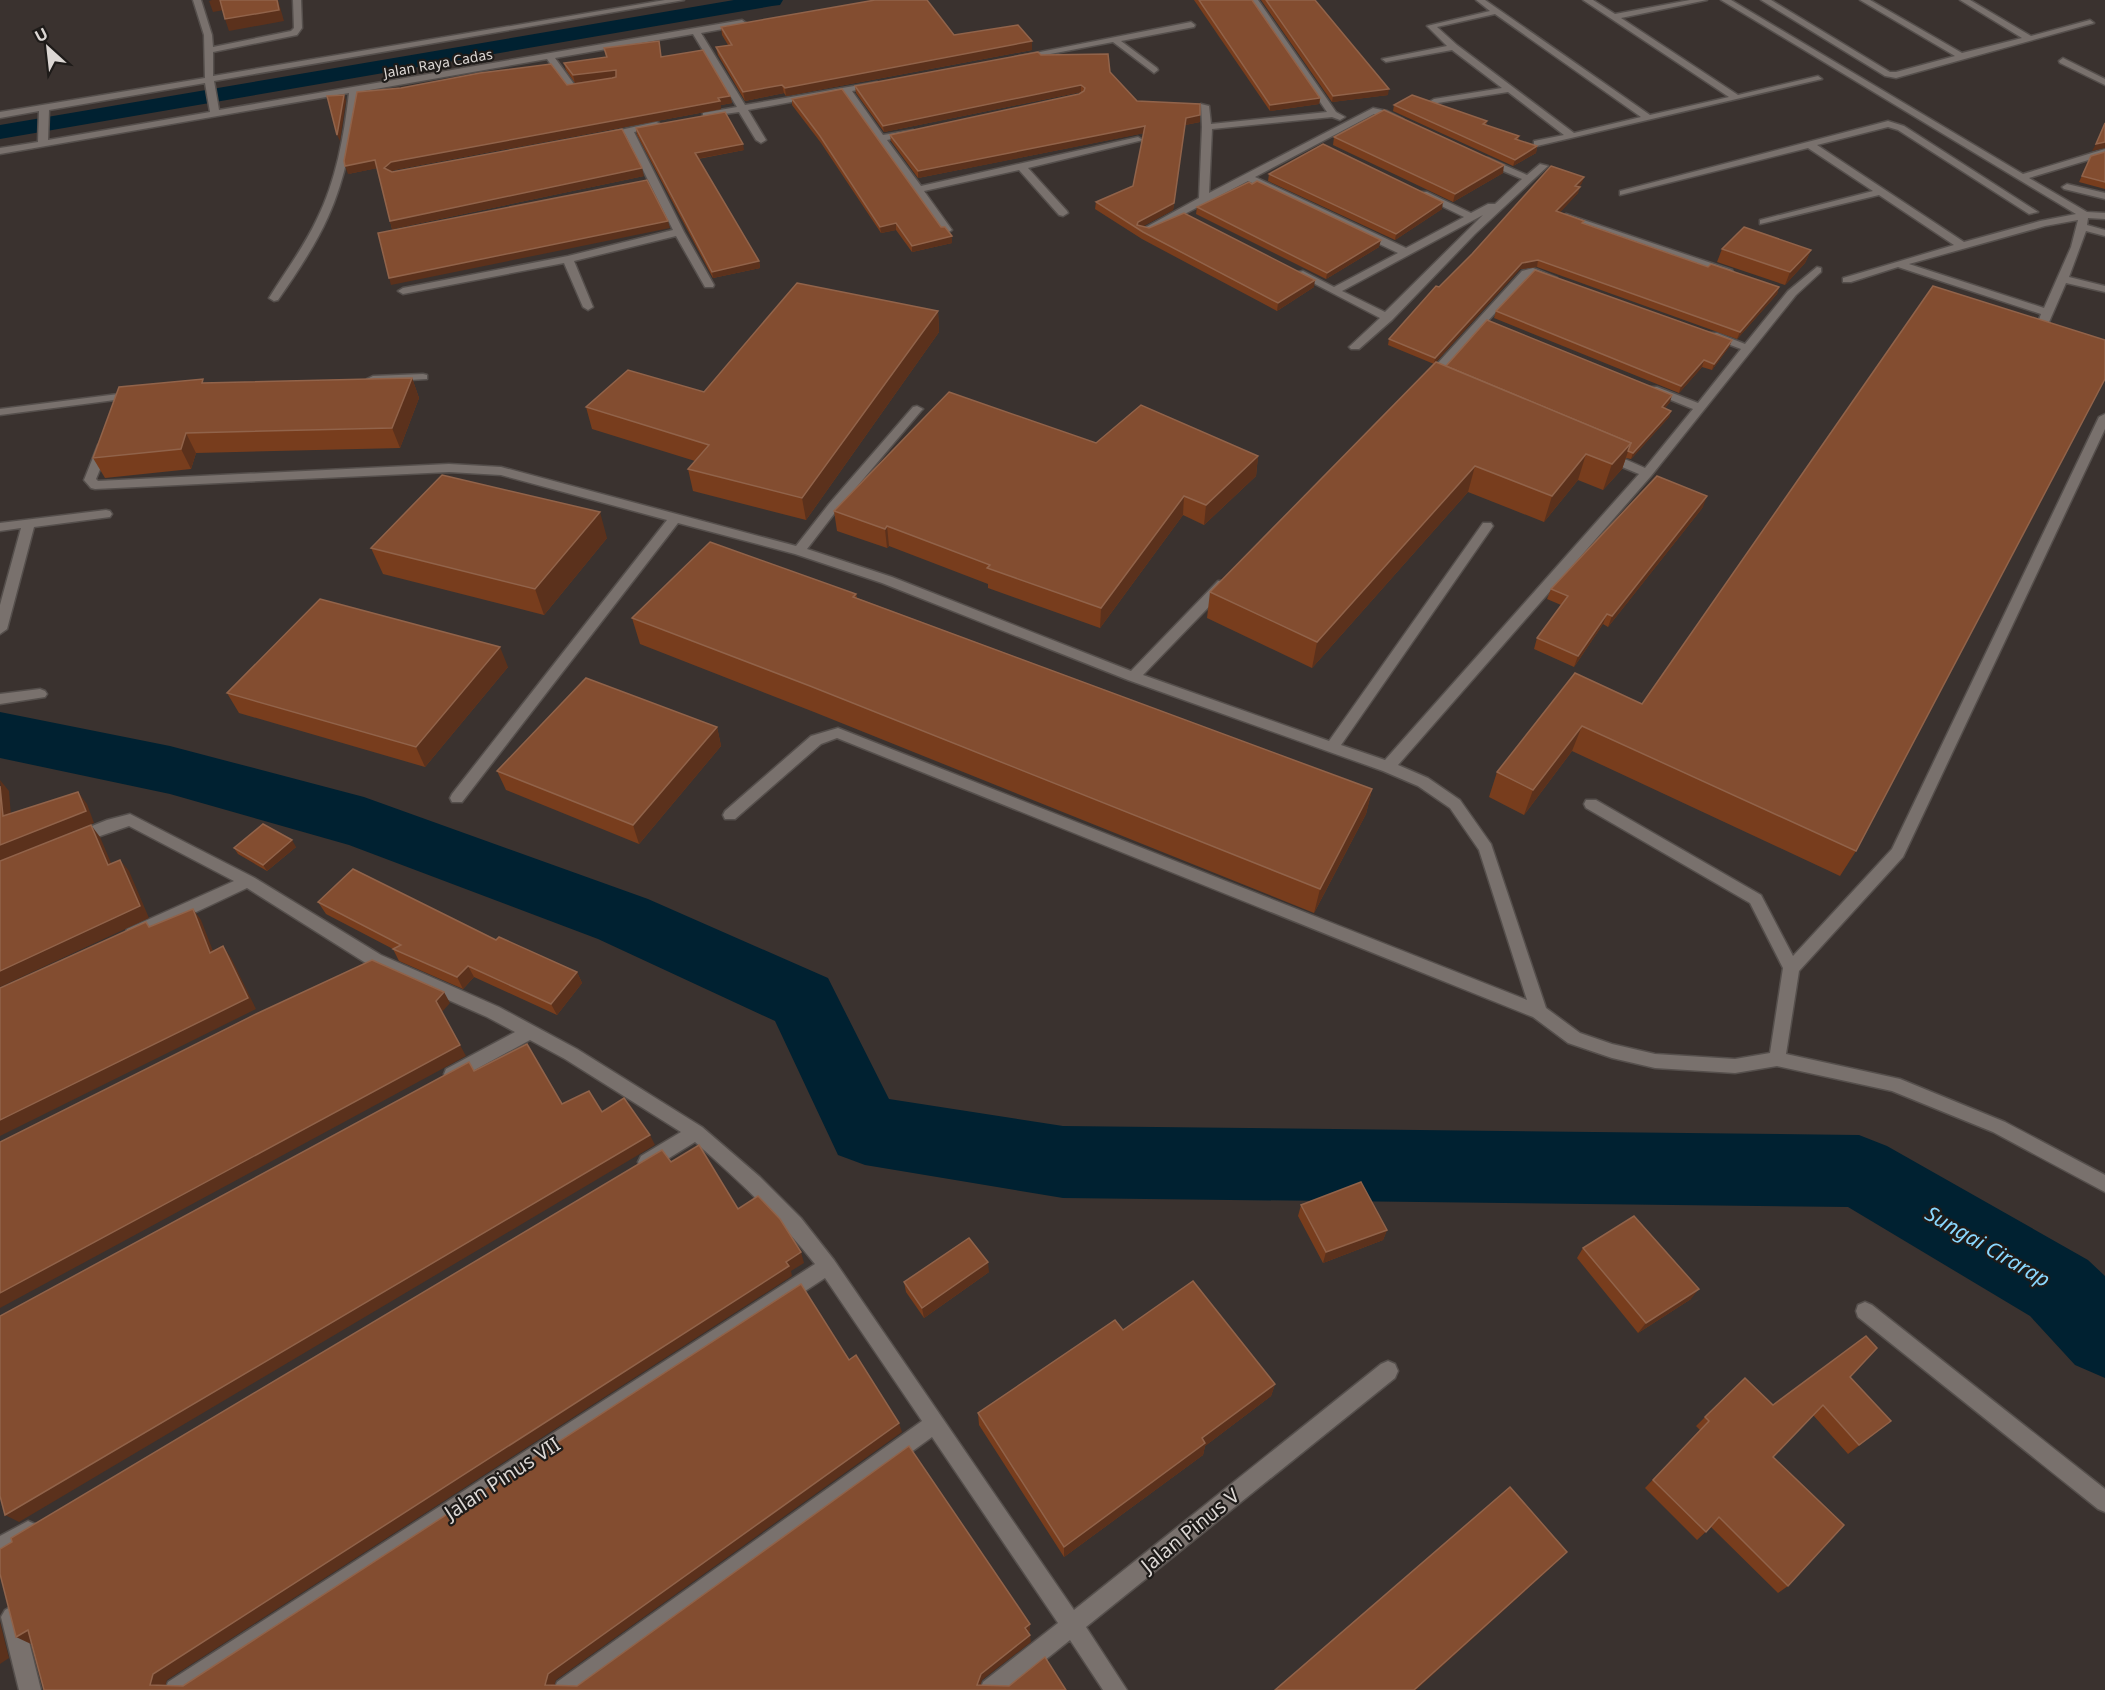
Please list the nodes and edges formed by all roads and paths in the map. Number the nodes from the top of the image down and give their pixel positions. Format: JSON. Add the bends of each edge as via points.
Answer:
{"nodes":[{"id":1,"x":196,"y":0,"type":"edge"},
{"id":2,"x":297,"y":0,"type":"edge"},
{"id":3,"x":680,"y":0,"type":"edge"},
{"id":4,"x":1254,"y":0,"type":"edge"},
{"id":5,"x":1480,"y":0,"type":"edge"},
{"id":6,"x":1587,"y":0,"type":"edge"},
{"id":7,"x":1702,"y":0,"type":"edge"},
{"id":8,"x":1725,"y":0,"type":"edge"},
{"id":9,"x":1765,"y":0,"type":"edge"},
{"id":10,"x":1864,"y":0,"type":"edge"},
{"id":11,"x":1964,"y":0,"type":"edge"},
{"id":12,"x":1687,"y":1,"type":"edge"},
{"id":13,"x":1495,"y":12,"type":"junction"},
{"id":14,"x":1614,"y":16,"type":"junction"},
{"id":15,"x":754,"y":22,"type":"edge"},
{"id":16,"x":2090,"y":23,"type":"dead end"},
{"id":17,"x":1191,"y":25,"type":"dead end"},
{"id":18,"x":696,"y":31,"type":"junction"},
{"id":19,"x":2029,"y":38,"type":"junction"},
{"id":20,"x":1114,"y":39,"type":"junction"},
{"id":21,"x":1454,"y":47,"type":"junction"},
{"id":22,"x":207,"y":51,"type":"junction"},
{"id":23,"x":1961,"y":56,"type":"junction"},
{"id":24,"x":549,"y":57,"type":"junction"},
{"id":25,"x":1009,"y":59,"type":"edge"},
{"id":26,"x":1386,"y":59,"type":"dead end"},
{"id":27,"x":2063,"y":61,"type":"dead end"},
{"id":28,"x":1154,"y":70,"type":"dead end"},
{"id":29,"x":209,"y":79,"type":"junction"},
{"id":30,"x":1818,"y":79,"type":"dead end"},
{"id":31,"x":2104,"y":80,"type":"edge"},
{"id":32,"x":881,"y":83,"type":"edge"},
{"id":33,"x":593,"y":85,"type":"edge"},
{"id":34,"x":846,"y":89,"type":"junction"},
{"id":35,"x":1510,"y":89,"type":"junction"},
{"id":36,"x":354,"y":91,"type":"junction"},
{"id":37,"x":1737,"y":98,"type":"junction"},
{"id":38,"x":1434,"y":102,"type":"edge"},
{"id":39,"x":1204,"y":106,"type":"dead end"},
{"id":40,"x":44,"y":108,"type":"junction"},
{"id":41,"x":741,"y":109,"type":"junction"},
{"id":42,"x":215,"y":113,"type":"junction"},
{"id":43,"x":1333,"y":114,"type":"junction"},
{"id":44,"x":0,"y":115,"type":"edge"},
{"id":45,"x":696,"y":117,"type":"edge"},
{"id":46,"x":1648,"y":118,"type":"junction"},
{"id":47,"x":1351,"y":122,"type":"junction"},
{"id":48,"x":1404,"y":122,"type":"edge"},
{"id":49,"x":662,"y":124,"type":"edge"},
{"id":50,"x":1207,"y":127,"type":"junction"},
{"id":51,"x":628,"y":130,"type":"junction"},
{"id":52,"x":916,"y":131,"type":"edge"},
{"id":53,"x":1572,"y":136,"type":"junction"},
{"id":54,"x":593,"y":137,"type":"edge"},
{"id":55,"x":881,"y":138,"type":"junction"},
{"id":56,"x":761,"y":140,"type":"dead end"},
{"id":57,"x":1138,"y":140,"type":"dead end"},
{"id":58,"x":1313,"y":141,"type":"junction"},
{"id":59,"x":43,"y":142,"type":"junction"},
{"id":60,"x":1537,"y":143,"type":"edge"},
{"id":61,"x":1809,"y":144,"type":"junction"},
{"id":62,"x":1324,"y":146,"type":"edge"},
{"id":63,"x":0,"y":151,"type":"edge"},
{"id":64,"x":2105,"y":152,"type":"edge"},
{"id":65,"x":1475,"y":155,"type":"edge"},
{"id":66,"x":1021,"y":166,"type":"junction"},
{"id":67,"x":1543,"y":166,"type":"dead end"},
{"id":68,"x":1248,"y":177,"type":"junction"},
{"id":69,"x":1527,"y":178,"type":"junction"},
{"id":70,"x":2020,"y":178,"type":"junction"},
{"id":71,"x":654,"y":180,"type":"junction"},
{"id":72,"x":643,"y":183,"type":"edge"},
{"id":73,"x":2067,"y":187,"type":"dead end"},
{"id":74,"x":917,"y":190,"type":"junction"},
{"id":75,"x":1418,"y":191,"type":"edge"},
{"id":76,"x":1879,"y":192,"type":"junction"},
{"id":77,"x":1623,"y":193,"type":"dead end"},
{"id":78,"x":2105,"y":196,"type":"edge"},
{"id":79,"x":1204,"y":200,"type":"junction"},
{"id":80,"x":1503,"y":201,"type":"junction"},
{"id":81,"x":2033,"y":212,"type":"dead end"},
{"id":82,"x":1063,"y":213,"type":"dead end"},
{"id":83,"x":2084,"y":215,"type":"junction"},
{"id":84,"x":2105,"y":216,"type":"edge"},
{"id":85,"x":1471,"y":217,"type":"junction"},
{"id":86,"x":1566,"y":217,"type":"edge"},
{"id":87,"x":1764,"y":222,"type":"dead end"},
{"id":88,"x":2082,"y":227,"type":"junction"},
{"id":89,"x":947,"y":230,"type":"edge"},
{"id":90,"x":1144,"y":231,"type":"edge"},
{"id":91,"x":679,"y":232,"type":"junction"},
{"id":92,"x":2105,"y":233,"type":"edge"},
{"id":93,"x":1963,"y":246,"type":"junction"},
{"id":94,"x":1407,"y":253,"type":"junction"},
{"id":95,"x":568,"y":259,"type":"junction"},
{"id":96,"x":1898,"y":264,"type":"junction"},
{"id":97,"x":1293,"y":270,"type":"edge"},
{"id":98,"x":1817,"y":270,"type":"dead end"},
{"id":99,"x":1736,"y":274,"type":"edge"},
{"id":100,"x":2064,"y":279,"type":"junction"},
{"id":101,"x":1847,"y":280,"type":"dead end"},
{"id":102,"x":1567,"y":283,"type":"edge"},
{"id":103,"x":709,"y":285,"type":"dead end"},
{"id":104,"x":2105,"y":289,"type":"edge"},
{"id":105,"x":403,"y":291,"type":"dead end"},
{"id":106,"x":1334,"y":291,"type":"junction"},
{"id":107,"x":274,"y":298,"type":"dead end"},
{"id":108,"x":588,"y":307,"type":"dead end"},
{"id":109,"x":2045,"y":312,"type":"junction"},
{"id":110,"x":1388,"y":318,"type":"junction"},
{"id":111,"x":1702,"y":332,"type":"edge"},
{"id":112,"x":2038,"y":336,"type":"edge"},
{"id":113,"x":1355,"y":347,"type":"dead end"},
{"id":114,"x":1747,"y":348,"type":"junction"},
{"id":115,"x":423,"y":377,"type":"dead end"},
{"id":116,"x":366,"y":380,"type":"edge"},
{"id":117,"x":1429,"y":384,"type":"edge"},
{"id":118,"x":1644,"y":385,"type":"edge"},
{"id":119,"x":150,"y":393,"type":"edge"},
{"id":120,"x":1698,"y":407,"type":"junction"},
{"id":121,"x":917,"y":409,"type":"dead end"},
{"id":122,"x":0,"y":411,"type":"edge"},
{"id":123,"x":2105,"y":417,"type":"edge"},
{"id":124,"x":106,"y":439,"type":"edge"},
{"id":125,"x":1592,"y":450,"type":"edge"},
{"id":126,"x":1647,"y":473,"type":"junction"},
{"id":127,"x":106,"y":514,"type":"dead end"},
{"id":128,"x":676,"y":517,"type":"junction"},
{"id":129,"x":29,"y":522,"type":"junction"},
{"id":130,"x":1487,"y":526,"type":"dead end"},
{"id":131,"x":0,"y":527,"type":"edge"},
{"id":132,"x":799,"y":551,"type":"junction"},
{"id":133,"x":1232,"y":575,"type":"edge"},
{"id":134,"x":0,"y":629,"type":"edge"},
{"id":135,"x":1133,"y":676,"type":"junction"},
{"id":136,"x":40,"y":694,"type":"dead end"},
{"id":137,"x":0,"y":699,"type":"edge"},
{"id":138,"x":1332,"y":747,"type":"junction"},
{"id":139,"x":1388,"y":767,"type":"junction"},
{"id":140,"x":458,"y":798,"type":"dead end"},
{"id":141,"x":1591,"y":804,"type":"dead end"},
{"id":142,"x":730,"y":815,"type":"dead end"},
{"id":143,"x":61,"y":844,"type":"edge"},
{"id":144,"x":248,"y":881,"type":"junction"},
{"id":145,"x":119,"y":941,"type":"edge"},
{"id":146,"x":375,"y":960,"type":"junction"},
{"id":147,"x":1791,"y":968,"type":"junction"},
{"id":148,"x":354,"y":970,"type":"edge"},
{"id":149,"x":1539,"y":1012,"type":"junction"},
{"id":150,"x":529,"y":1032,"type":"junction"},
{"id":151,"x":1777,"y":1059,"type":"junction"},
{"id":152,"x":435,"y":1083,"type":"edge"},
{"id":153,"x":696,"y":1132,"type":"junction"},
{"id":154,"x":634,"y":1169,"type":"edge"},
{"id":155,"x":2105,"y":1184,"type":"edge"},
{"id":156,"x":828,"y":1266,"type":"junction"},
{"id":157,"x":1865,"y":1311,"type":"dead end"},
{"id":158,"x":1388,"y":1371,"type":"dead end"},
{"id":159,"x":935,"y":1424,"type":"junction"},
{"id":160,"x":2105,"y":1502,"type":"edge"},
{"id":161,"x":41,"y":1523,"type":"edge"},
{"id":162,"x":0,"y":1548,"type":"edge"},
{"id":163,"x":5,"y":1593,"type":"edge"},
{"id":164,"x":1071,"y":1625,"type":"junction"},
{"id":165,"x":30,"y":1690,"type":"edge"},
{"id":166,"x":176,"y":1690,"type":"edge"},
{"id":167,"x":564,"y":1690,"type":"edge"},
{"id":168,"x":991,"y":1690,"type":"edge"},
{"id":169,"x":1116,"y":1690,"type":"edge"}],
"edges":[{"from":1,"to":22,"type":"street","via":[[208,35]]},
{"from":2,"to":22,"type":"street","via":[[298,28],[294,33]]},
{"from":3,"to":29,"type":"street"},
{"from":4,"to":43,"type":"street"},
{"from":5,"to":13,"type":"street"},
{"from":6,"to":14,"type":"street"},
{"from":7,"to":12,"type":"street"},
{"from":8,"to":70,"type":"street"},
{"from":9,"to":23,"type":"street","via":[[1888,74]]},
{"from":10,"to":23,"type":"street"},
{"from":11,"to":19,"type":"street"},
{"from":12,"to":14,"type":"street"},
{"from":13,"to":21,"type":"street","via":[[1431,26]]},
{"from":13,"to":46,"type":"street"},
{"from":14,"to":37,"type":"street"},
{"from":15,"to":18,"type":"street","name":"Jalan Raya Cadas"},
{"from":16,"to":19,"type":"street"},
{"from":17,"to":20,"type":"street"},
{"from":18,"to":24,"type":"street","name":"Jalan Raya Cadas"},
{"from":18,"to":41,"type":"street"},
{"from":19,"to":23,"type":"street"},
{"from":20,"to":25,"type":"street"},
{"from":20,"to":28,"type":"street"},
{"from":21,"to":26,"type":"street"},
{"from":21,"to":35,"type":"street"},
{"from":22,"to":29,"type":"street"},
{"from":24,"to":33,"type":"street","via":[[571,87]]},
{"from":24,"to":36,"type":"street","name":"Jalan Raya Cadas"},
{"from":27,"to":31,"type":"street"},
{"from":29,"to":40,"type":"street"},
{"from":29,"to":42,"type":"street"},
{"from":30,"to":37,"type":"street"},
{"from":32,"to":34,"type":"street"},
{"from":34,"to":41,"type":"street"},
{"from":34,"to":55,"type":"street"},
{"from":35,"to":38,"type":"street"},
{"from":35,"to":53,"type":"street"},
{"from":36,"to":42,"type":"street","name":"Jalan Raya Cadas"},
{"from":36,"to":107,"type":"street","via":[[324,216]]},
{"from":37,"to":46,"type":"street"},
{"from":39,"to":50,"type":"street"},
{"from":40,"to":44,"type":"street"},
{"from":40,"to":59,"type":"street"},
{"from":41,"to":45,"type":"street"},
{"from":41,"to":56,"type":"street"},
{"from":42,"to":59,"type":"street","name":"Jalan Raya Cadas"},
{"from":43,"to":47,"type":"street"},
{"from":43,"to":50,"type":"street"},
{"from":46,"to":53,"type":"street"},
{"from":47,"to":48,"type":"street","via":[[1373,111]]},
{"from":47,"to":58,"type":"street"},
{"from":49,"to":51,"type":"street"},
{"from":50,"to":79,"type":"street"},
{"from":51,"to":54,"type":"street"},
{"from":51,"to":71,"type":"street"},
{"from":52,"to":55,"type":"street"},
{"from":53,"to":60,"type":"street"},
{"from":55,"to":74,"type":"street"},
{"from":57,"to":66,"type":"street"},
{"from":58,"to":62,"type":"street"},
{"from":58,"to":68,"type":"street"},
{"from":59,"to":63,"type":"street","name":"Jalan Raya Cadas"},
{"from":61,"to":76,"type":"street"},
{"from":61,"to":77,"type":"street"},
{"from":61,"to":81,"type":"street","via":[[1894,125]]},
{"from":64,"to":70,"type":"street"},
{"from":65,"to":69,"type":"street"},
{"from":66,"to":74,"type":"street"},
{"from":66,"to":82,"type":"street"},
{"from":67,"to":69,"type":"street"},
{"from":68,"to":79,"type":"street"},
{"from":68,"to":94,"type":"street"},
{"from":69,"to":80,"type":"street"},
{"from":70,"to":83,"type":"street"},
{"from":71,"to":72,"type":"street"},
{"from":71,"to":91,"type":"street"},
{"from":73,"to":78,"type":"street"},
{"from":74,"to":89,"type":"street"},
{"from":75,"to":85,"type":"street"},
{"from":76,"to":87,"type":"street"},
{"from":76,"to":93,"type":"street"},
{"from":79,"to":90,"type":"street","via":[[1186,215]]},
{"from":80,"to":85,"type":"street"},
{"from":80,"to":110,"type":"street"},
{"from":83,"to":84,"type":"street"},
{"from":83,"to":88,"type":"street"},
{"from":83,"to":93,"type":"street"},
{"from":85,"to":94,"type":"street"},
{"from":86,"to":99,"type":"street"},
{"from":88,"to":92,"type":"street"},
{"from":88,"to":100,"type":"street"},
{"from":91,"to":95,"type":"street"},
{"from":91,"to":103,"type":"street"},
{"from":93,"to":96,"type":"street"},
{"from":94,"to":106,"type":"street"},
{"from":95,"to":105,"type":"street"},
{"from":95,"to":108,"type":"street"},
{"from":96,"to":101,"type":"street"},
{"from":96,"to":109,"type":"street"},
{"from":97,"to":106,"type":"street"},
{"from":98,"to":114,"type":"street","via":[[1786,291]]},
{"from":100,"to":104,"type":"street"},
{"from":100,"to":109,"type":"street"},
{"from":102,"to":117,"type":"street","via":[[1527,272],[1489,322]]},
{"from":106,"to":110,"type":"street"},
{"from":109,"to":112,"type":"street"},
{"from":110,"to":113,"type":"street"},
{"from":111,"to":114,"type":"street"},
{"from":114,"to":120,"type":"street"},
{"from":115,"to":116,"type":"street"},
{"from":118,"to":120,"type":"street"},
{"from":119,"to":122,"type":"street"},
{"from":120,"to":126,"type":"street"},
{"from":121,"to":132,"type":"street"},
{"from":123,"to":147,"type":"street","via":[[1898,853]]},
{"from":124,"to":128,"type":"street","via":[[90,480],[95,485],[478,468]]},
{"from":125,"to":126,"type":"street"},
{"from":126,"to":139,"type":"street"},
{"from":127,"to":129,"type":"street"},
{"from":128,"to":132,"type":"street"},
{"from":128,"to":140,"type":"street"},
{"from":129,"to":131,"type":"street"},
{"from":129,"to":134,"type":"street"},
{"from":130,"to":138,"type":"street"},
{"from":132,"to":135,"type":"street","via":[[887,579]]},
{"from":133,"to":135,"type":"street"},
{"from":135,"to":138,"type":"street"},
{"from":136,"to":137,"type":"street"},
{"from":138,"to":139,"type":"street"},
{"from":139,"to":149,"type":"street","via":[[1423,782],[1455,804],[1486,848]]},
{"from":141,"to":147,"type":"street","via":[[1756,899]]},
{"from":142,"to":149,"type":"street","via":[[816,740],[838,733]]},
{"from":143,"to":144,"type":"street","via":[[130,820]]},
{"from":144,"to":145,"type":"street"},
{"from":144,"to":146,"type":"street"},
{"from":146,"to":148,"type":"street"},
{"from":146,"to":150,"type":"street"},
{"from":147,"to":151,"type":"street"},
{"from":149,"to":151,"type":"street","via":[[1574,1038],[1655,1061],[1735,1066]]},
{"from":150,"to":152,"type":"street"},
{"from":150,"to":153,"type":"street","via":[[572,1054]]},
{"from":151,"to":155,"type":"street","via":[[1894,1084],[1998,1127]]},
{"from":153,"to":154,"type":"street"},
{"from":153,"to":156,"type":"street","via":[[795,1224]]},
{"from":156,"to":159,"type":"street"},
{"from":156,"to":166,"type":"street","name":"Jalan Pinus VII"},
{"from":157,"to":160,"type":"street"},
{"from":158,"to":164,"type":"street","name":"Jalan Pinus V"},
{"from":159,"to":164,"type":"street"},
{"from":159,"to":167,"type":"street"},
{"from":161,"to":162,"type":"street"},
{"from":163,"to":165,"type":"street"},
{"from":164,"to":168,"type":"street","name":"Jalan Pinus V"},
{"from":164,"to":169,"type":"street"}]}
